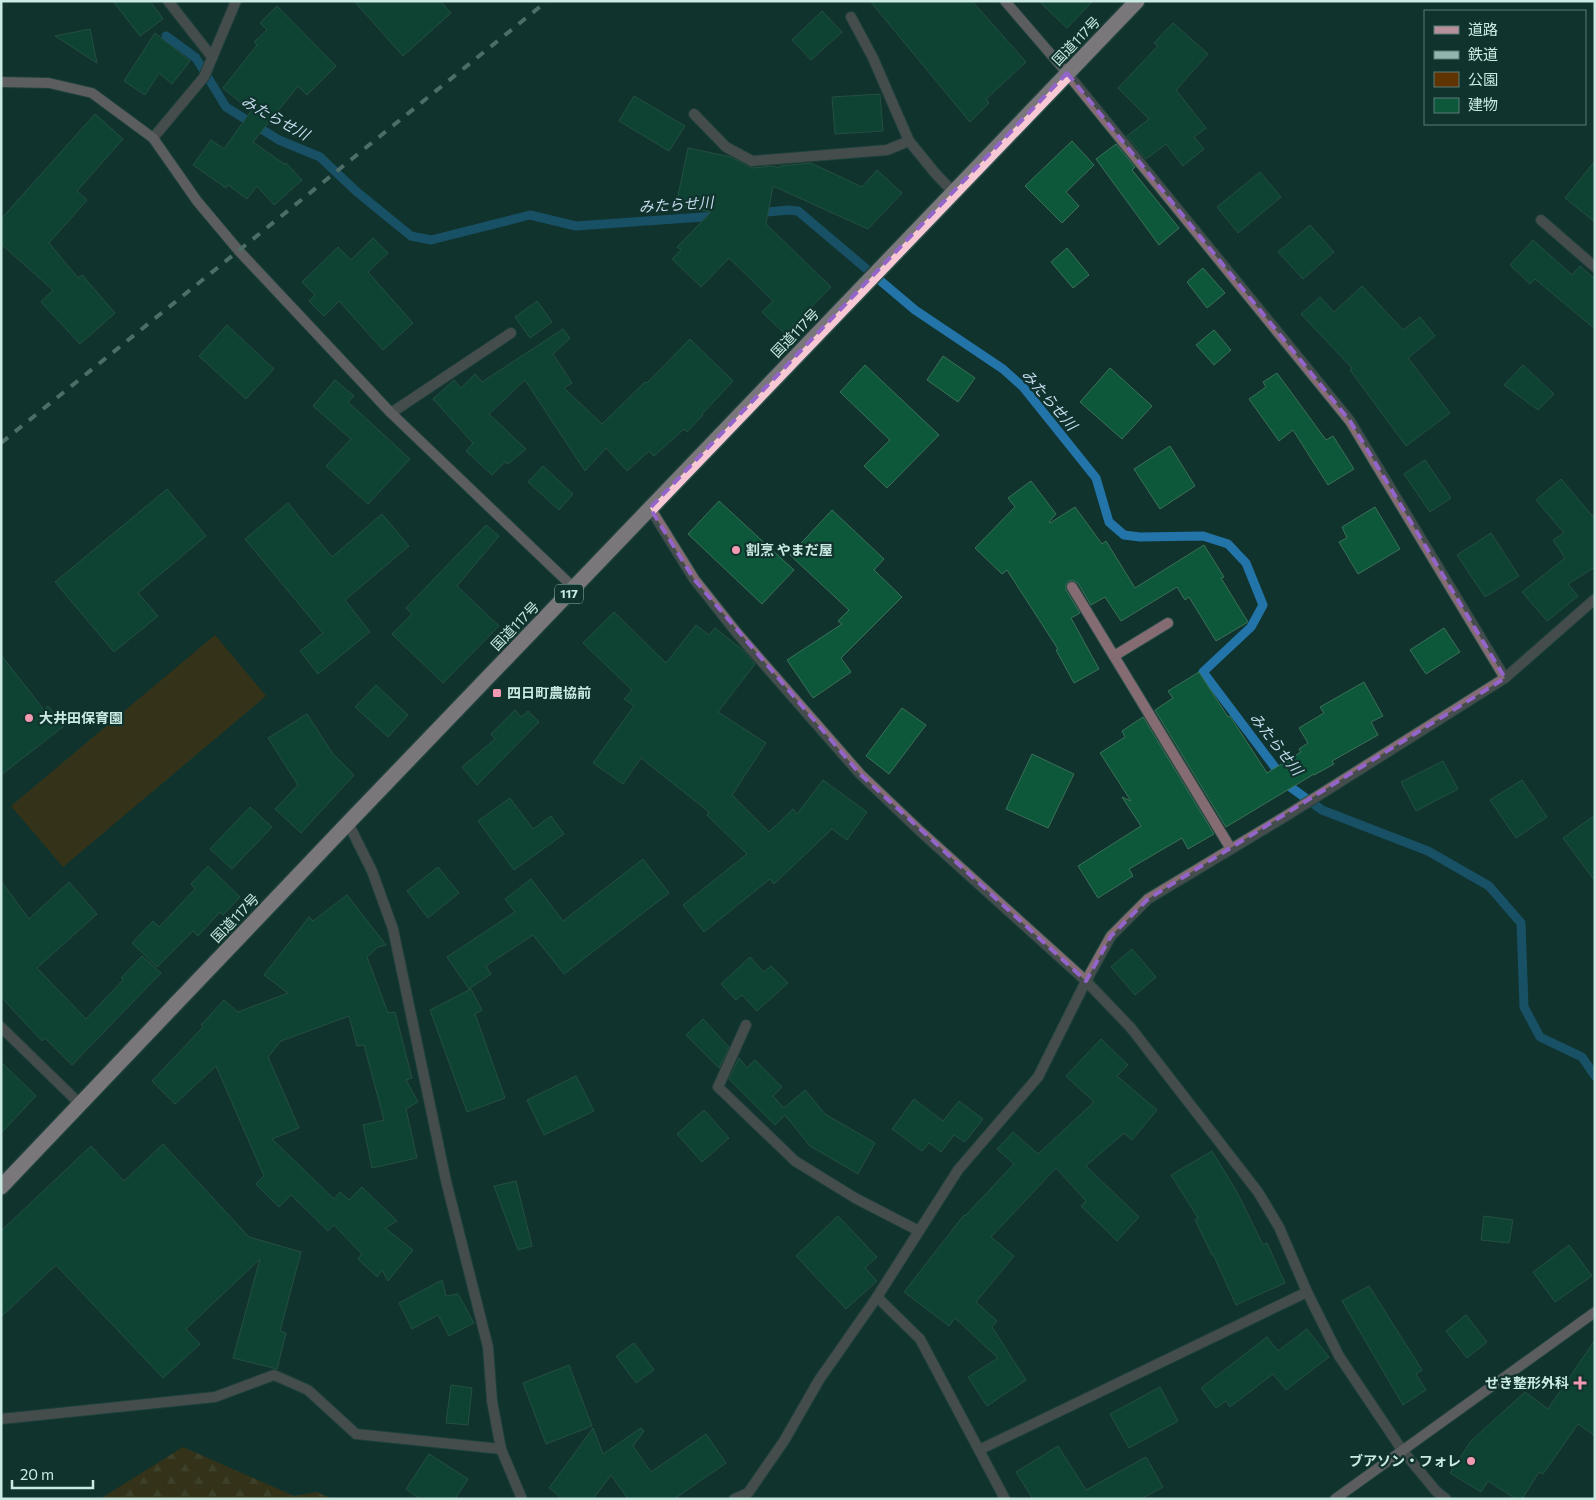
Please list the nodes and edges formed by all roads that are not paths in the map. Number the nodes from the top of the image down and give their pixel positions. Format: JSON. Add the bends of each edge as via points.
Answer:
{"nodes":[{"id":1,"x":168,"y":1,"type":"edge"},
{"id":2,"x":236,"y":1,"type":"edge"},
{"id":3,"x":1005,"y":1,"type":"edge"},
{"id":4,"x":1137,"y":1,"type":"edge"},
{"id":5,"x":851,"y":17,"type":"dead end"},
{"id":6,"x":212,"y":57,"type":"junction"},
{"id":7,"x":1067,"y":73,"type":"junction"},
{"id":8,"x":1,"y":82,"type":"edge"},
{"id":9,"x":694,"y":114,"type":"dead end"},
{"id":10,"x":152,"y":138,"type":"junction"},
{"id":11,"x":909,"y":140,"type":"junction"},
{"id":12,"x":954,"y":192,"type":"junction"},
{"id":13,"x":1541,"y":220,"type":"dead end"},
{"id":14,"x":1595,"y":267,"type":"edge"},
{"id":15,"x":510,"y":333,"type":"dead end"},
{"id":16,"x":392,"y":413,"type":"junction"},
{"id":17,"x":650,"y":508,"type":"junction"},
{"id":18,"x":1072,"y":587,"type":"dead end"},
{"id":19,"x":574,"y":588,"type":"junction"},
{"id":20,"x":1595,"y":599,"type":"edge"},
{"id":21,"x":1168,"y":623,"type":"dead end"},
{"id":22,"x":1114,"y":656,"type":"junction"},
{"id":23,"x":1505,"y":678,"type":"junction"},
{"id":24,"x":348,"y":823,"type":"junction"},
{"id":25,"x":1231,"y":849,"type":"junction"},
{"id":26,"x":1086,"y":981,"type":"junction"},
{"id":27,"x":746,"y":1024,"type":"dead end"},
{"id":28,"x":1,"y":1027,"type":"edge"},
{"id":29,"x":80,"y":1104,"type":"junction"},
{"id":30,"x":1,"y":1187,"type":"edge"},
{"id":31,"x":919,"y":1231,"type":"junction"},
{"id":32,"x":1307,"y":1292,"type":"junction"},
{"id":33,"x":877,"y":1298,"type":"junction"},
{"id":34,"x":1595,"y":1312,"type":"edge"},
{"id":35,"x":1,"y":1420,"type":"edge"},
{"id":36,"x":501,"y":1450,"type":"junction"},
{"id":37,"x":979,"y":1450,"type":"junction"},
{"id":38,"x":1402,"y":1450,"type":"junction"},
{"id":39,"x":522,"y":1499,"type":"edge"},
{"id":40,"x":734,"y":1499,"type":"edge"},
{"id":41,"x":1005,"y":1499,"type":"edge"},
{"id":42,"x":1334,"y":1499,"type":"edge"},
{"id":43,"x":1446,"y":1499,"type":"edge"}],
"edges":[{"from":1,"to":6,"type":"street"},
{"from":2,"to":6,"type":"street"},
{"from":3,"to":7,"type":"street"},
{"from":4,"to":7,"type":"highway","name":"国道117号","number":"117"},
{"from":5,"to":11,"type":"street"},
{"from":6,"to":10,"type":"street","via":[[204,77]]},
{"from":7,"to":12,"type":"highway","name":"国道117号","number":"117"},
{"from":7,"to":23,"type":"street","via":[[1350,421]]},
{"from":8,"to":10,"type":"street","via":[[50,83],[92,92]]},
{"from":9,"to":11,"type":"street","via":[[726,147],[752,161],[887,150]]},
{"from":10,"to":16,"type":"street","via":[[197,201],[239,251]]},
{"from":11,"to":12,"type":"street"},
{"from":12,"to":17,"type":"highway","name":"国道117号","number":"117"},
{"from":13,"to":14,"type":"street"},
{"from":15,"to":16,"type":"street"},
{"from":16,"to":19,"type":"street"},
{"from":17,"to":19,"type":"highway","name":"国道117号","number":"117"},
{"from":17,"to":26,"type":"street","via":[[694,579],[860,774]]},
{"from":18,"to":22,"type":"street"},
{"from":19,"to":24,"type":"highway","name":"国道117号","number":"117"},
{"from":20,"to":23,"type":"street"},
{"from":21,"to":22,"type":"street"},
{"from":22,"to":25,"type":"street"},
{"from":23,"to":25,"type":"street"},
{"from":24,"to":29,"type":"highway","name":"国道117号","number":"117"},
{"from":24,"to":36,"type":"street","via":[[372,871],[393,929],[446,1181],[488,1348],[492,1401]]},
{"from":25,"to":26,"type":"street","via":[[1148,898],[1111,936]]},
{"from":26,"to":31,"type":"street","via":[[1038,1077],[958,1170]]},
{"from":26,"to":32,"type":"street","via":[[1131,1028],[1258,1192],[1278,1227]]},
{"from":27,"to":31,"type":"street","via":[[718,1086],[795,1161],[855,1198]]},
{"from":28,"to":29,"type":"street"},
{"from":29,"to":30,"type":"highway","name":"国道117号","number":"117"},
{"from":31,"to":33,"type":"street"},
{"from":32,"to":37,"type":"street"},
{"from":32,"to":38,"type":"street","via":[[1339,1356]]},
{"from":33,"to":37,"type":"street","via":[[920,1339]]},
{"from":33,"to":40,"type":"street","via":[[819,1380],[784,1441],[748,1493]]},
{"from":34,"to":38,"type":"street"},
{"from":35,"to":36,"type":"street","via":[[215,1397],[274,1375],[308,1390],[356,1434]]},
{"from":36,"to":39,"type":"street"},
{"from":37,"to":41,"type":"street"},
{"from":38,"to":42,"type":"street"},
{"from":38,"to":43,"type":"street"}]}
